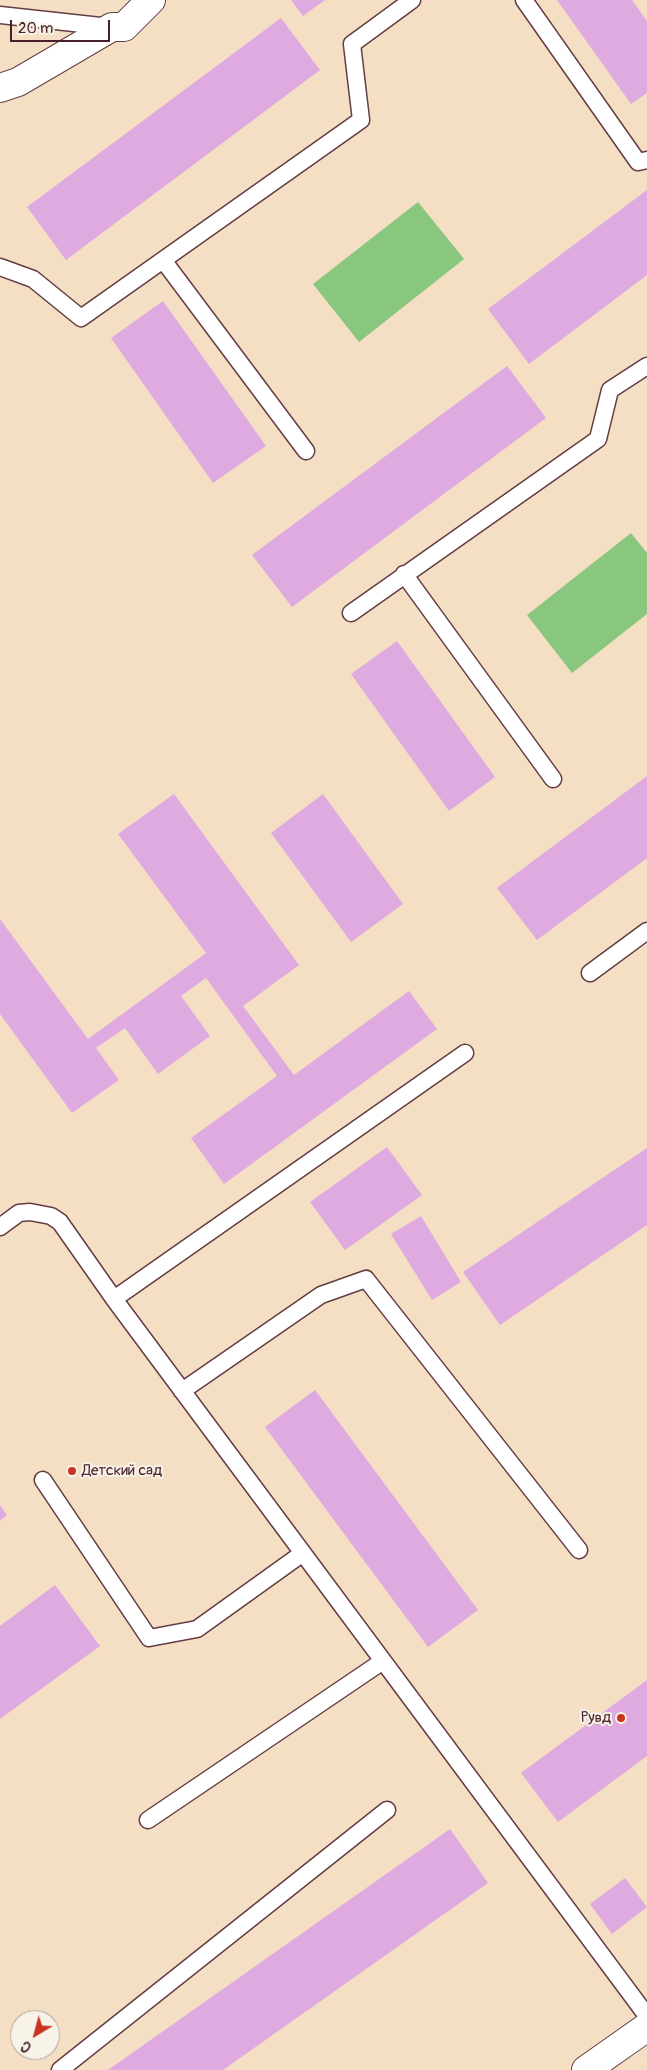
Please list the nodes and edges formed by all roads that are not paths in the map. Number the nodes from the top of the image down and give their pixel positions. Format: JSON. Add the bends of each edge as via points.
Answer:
{"nodes":[{"id":1,"x":151,"y":0,"type":"edge"},
{"id":2,"x":412,"y":0,"type":"edge"},
{"id":3,"x":524,"y":0,"type":"edge"},
{"id":4,"x":0,"y":15,"type":"edge"},
{"id":5,"x":112,"y":27,"type":"junction"},
{"id":6,"x":0,"y":88,"type":"edge"},
{"id":7,"x":647,"y":160,"type":"edge"},
{"id":8,"x":163,"y":260,"type":"junction"},
{"id":9,"x":0,"y":267,"type":"edge"},
{"id":10,"x":647,"y":366,"type":"edge"},
{"id":11,"x":306,"y":451,"type":"dead end"},
{"id":12,"x":404,"y":574,"type":"junction"},
{"id":13,"x":351,"y":613,"type":"dead end"},
{"id":14,"x":553,"y":779,"type":"dead end"},
{"id":15,"x":647,"y":932,"type":"edge"},
{"id":16,"x":590,"y":973,"type":"dead end"},
{"id":17,"x":465,"y":1053,"type":"dead end"},
{"id":18,"x":0,"y":1227,"type":"edge"},
{"id":19,"x":114,"y":1299,"type":"junction"},
{"id":20,"x":182,"y":1391,"type":"junction"},
{"id":21,"x":43,"y":1480,"type":"dead end"},
{"id":22,"x":578,"y":1550,"type":"dead end"},
{"id":23,"x":303,"y":1553,"type":"junction"},
{"id":24,"x":383,"y":1661,"type":"junction"},
{"id":25,"x":387,"y":1810,"type":"dead end"},
{"id":26,"x":148,"y":1820,"type":"dead end"},
{"id":27,"x":647,"y":2016,"type":"edge"},
{"id":28,"x":647,"y":2027,"type":"edge"},
{"id":29,"x":60,"y":2070,"type":"edge"},
{"id":30,"x":586,"y":2070,"type":"edge"}],
"edges":[{"from":1,"to":5,"type":"street","via":[[124,27]]},
{"from":2,"to":8,"type":"lane","via":[[352,44],[361,120]]},
{"from":3,"to":7,"type":"lane","via":[[638,162]]},
{"from":4,"to":5,"type":"lane"},
{"from":5,"to":6,"type":"street","via":[[18,82]]},
{"from":8,"to":9,"type":"lane","via":[[81,318],[33,279]]},
{"from":8,"to":11,"type":"lane"},
{"from":10,"to":12,"type":"lane","via":[[610,390],[598,439]]},
{"from":12,"to":13,"type":"lane"},
{"from":12,"to":14,"type":"lane"},
{"from":15,"to":16,"type":"lane"},
{"from":17,"to":19,"type":"lane"},
{"from":18,"to":19,"type":"lane","via":[[19,1213],[51,1216],[60,1222]]},
{"from":19,"to":20,"type":"lane"},
{"from":20,"to":22,"type":"lane","via":[[321,1295],[366,1279]]},
{"from":20,"to":23,"type":"lane"},
{"from":21,"to":23,"type":"lane","via":[[149,1638],[197,1629]]},
{"from":23,"to":24,"type":"lane"},
{"from":24,"to":26,"type":"lane"},
{"from":24,"to":27,"type":"lane"},
{"from":25,"to":29,"type":"lane"},
{"from":28,"to":30,"type":"street"}]}
